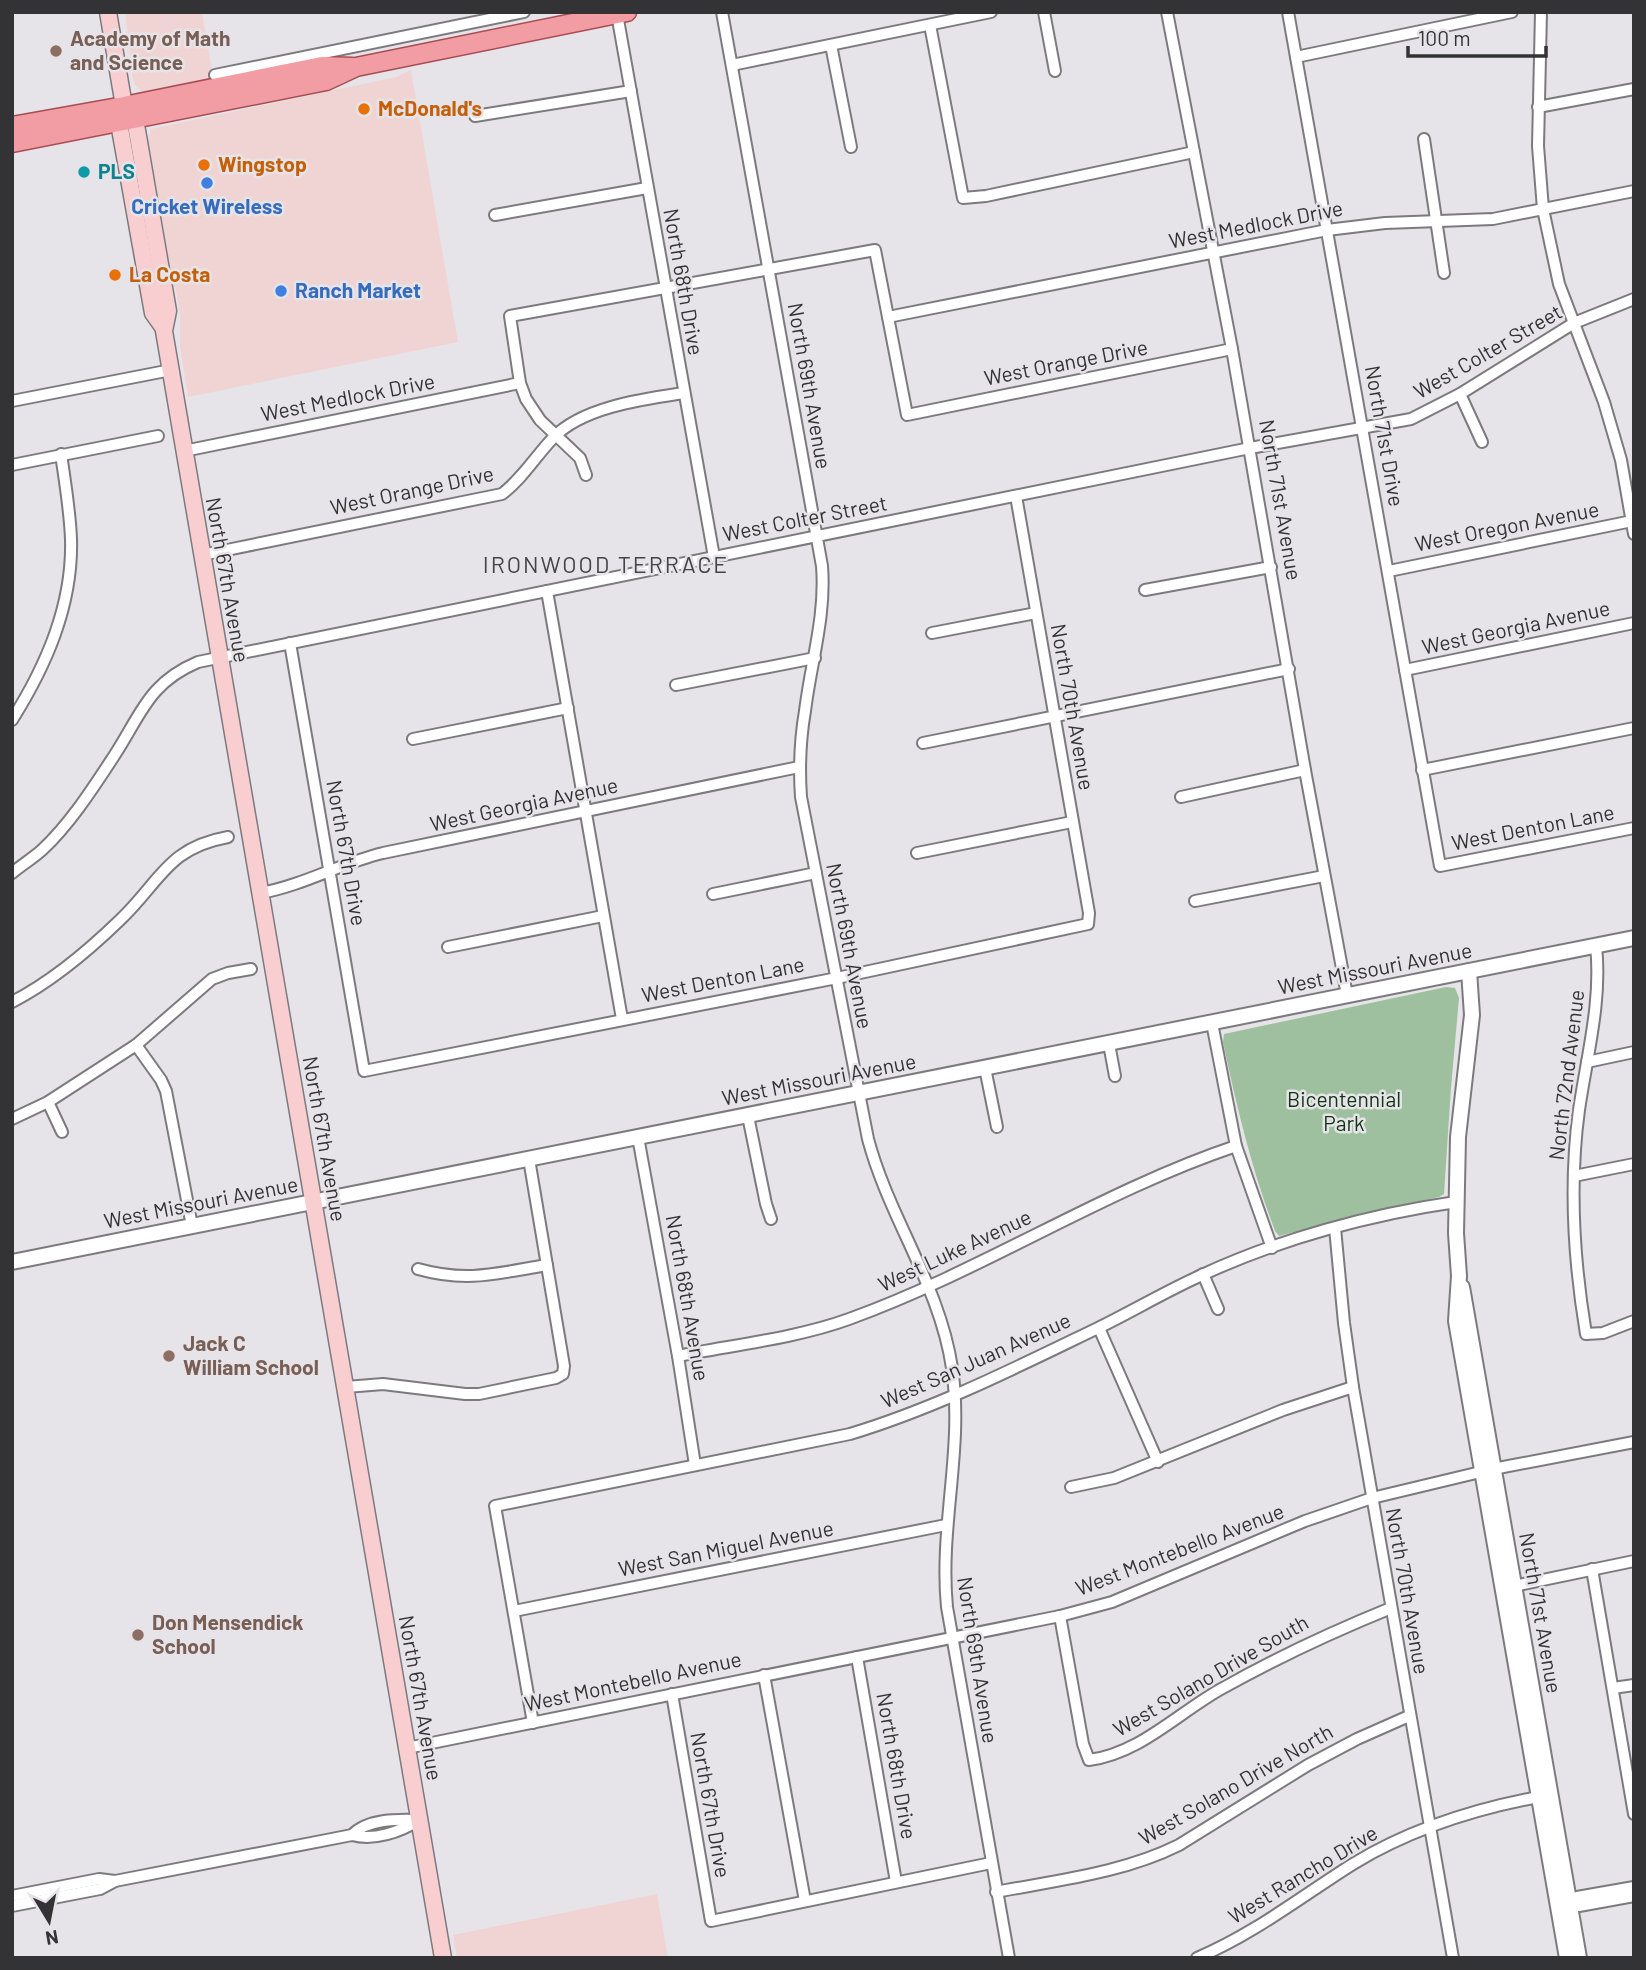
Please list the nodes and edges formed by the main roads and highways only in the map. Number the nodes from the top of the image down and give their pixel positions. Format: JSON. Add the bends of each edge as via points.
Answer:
{"nodes":[{"id":1,"x":108,"y":12,"type":"edge"},
{"id":2,"x":622,"y":13,"type":"edge"},
{"id":3,"x":126,"y":116,"type":"junction"},
{"id":4,"x":12,"y":126,"type":"edge"},
{"id":5,"x":12,"y":143,"type":"edge"},
{"id":6,"x":443,"y":1958,"type":"edge"}],
"edges":[{"from":1,"to":3,"type":"main road","name":"North 67th Avenue"},
{"from":2,"to":3,"type":"main road","via":[[356,67],[326,81]]},
{"from":3,"to":4,"type":"main road"},
{"from":3,"to":5,"type":"main road"},
{"from":3,"to":6,"type":"main road","name":"North 67th Avenue","via":[[153,313],[163,327]]}]}
